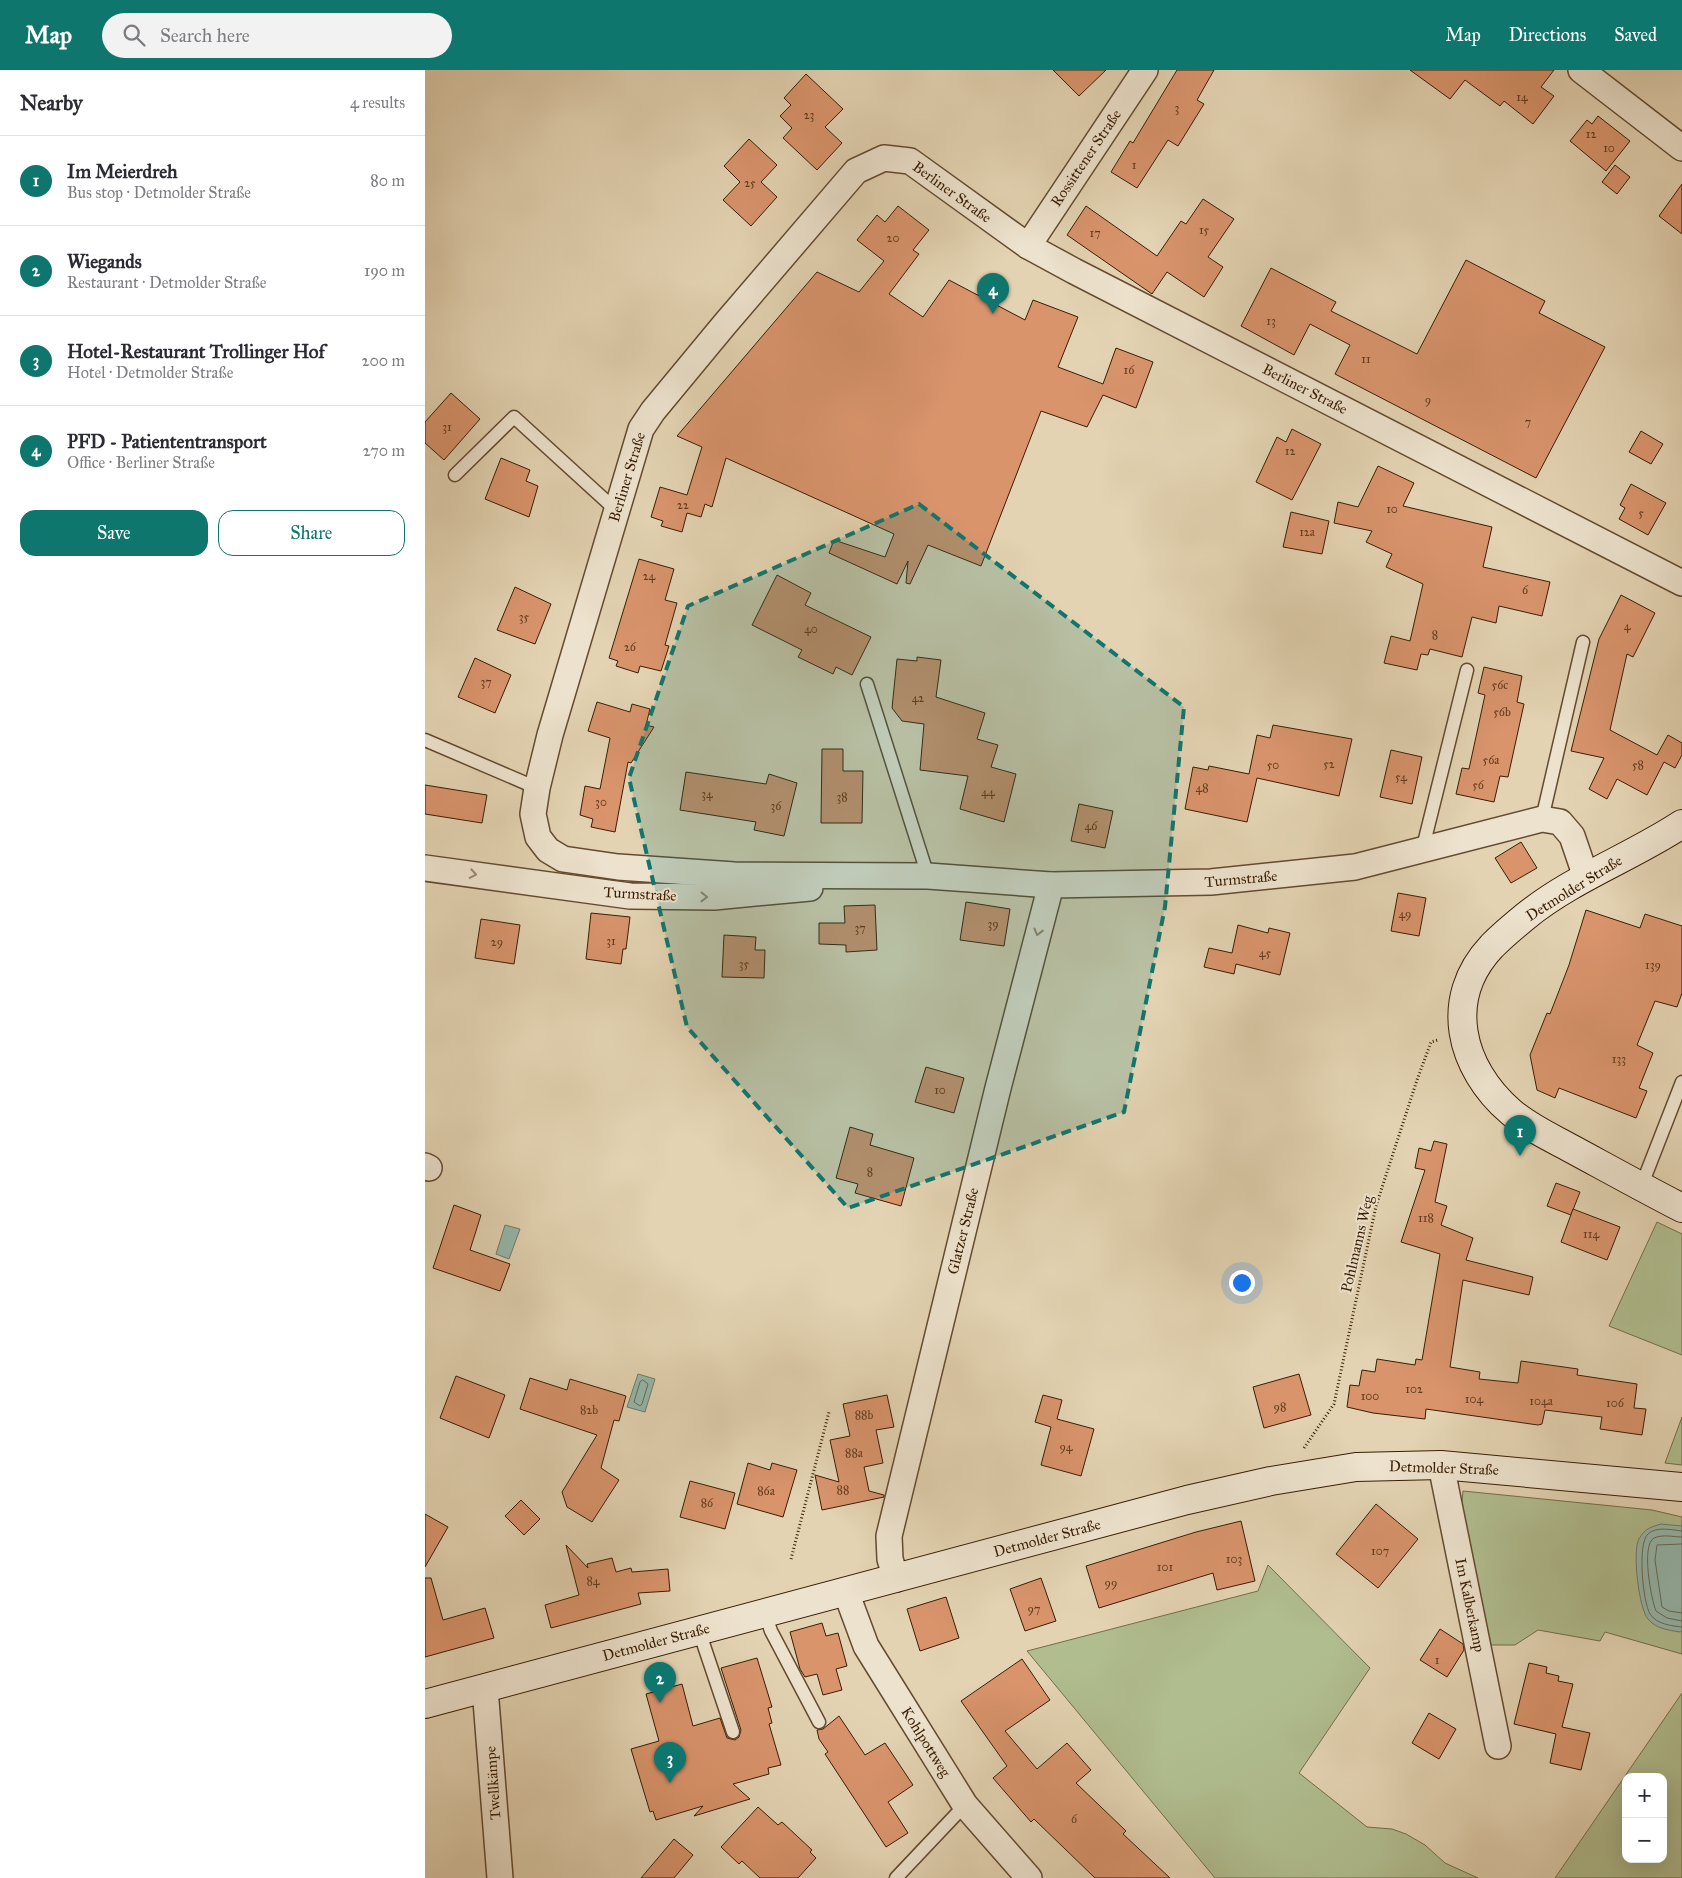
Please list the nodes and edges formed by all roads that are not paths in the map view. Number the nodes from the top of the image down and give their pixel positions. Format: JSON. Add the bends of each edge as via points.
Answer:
{"nodes":[{"id":1,"x":1145,"y":70,"type":"edge"},
{"id":2,"x":1581,"y":70,"type":"edge"},
{"id":3,"x":1682,"y":148,"type":"edge"},
{"id":4,"x":1028,"y":246,"type":"junction"},
{"id":5,"x":455,"y":475,"type":"dead end"},
{"id":6,"x":617,"y":511,"type":"junction"},
{"id":7,"x":1682,"y":584,"type":"edge"},
{"id":8,"x":1583,"y":642,"type":"dead end"},
{"id":9,"x":1467,"y":670,"type":"dead end"},
{"id":10,"x":867,"y":684,"type":"dead end"},
{"id":11,"x":425,"y":740,"type":"edge"},
{"id":12,"x":537,"y":788,"type":"junction"},
{"id":13,"x":1542,"y":819,"type":"junction"},
{"id":14,"x":1682,"y":824,"type":"edge"},
{"id":15,"x":536,"y":828,"type":"joint"},
{"id":16,"x":1422,"y":851,"type":"junction"},
{"id":17,"x":425,"y":868,"type":"edge"},
{"id":18,"x":854,"y":875,"type":"junction"},
{"id":19,"x":928,"y":876,"type":"junction"},
{"id":20,"x":1586,"y":877,"type":"junction"},
{"id":21,"x":1051,"y":885,"type":"junction"},
{"id":22,"x":1682,"y":1082,"type":"edge"},
{"id":23,"x":1641,"y":1187,"type":"junction"},
{"id":24,"x":1682,"y":1208,"type":"edge"},
{"id":25,"x":1441,"y":1465,"type":"junction"},
{"id":26,"x":1682,"y":1487,"type":"edge"},
{"id":27,"x":896,"y":1579,"type":"junction"},
{"id":28,"x":846,"y":1592,"type":"junction"},
{"id":29,"x":765,"y":1614,"type":"junction"},
{"id":30,"x":699,"y":1631,"type":"junction"},
{"id":31,"x":485,"y":1688,"type":"junction"},
{"id":32,"x":425,"y":1704,"type":"edge"},
{"id":33,"x":819,"y":1722,"type":"dead end"},
{"id":34,"x":733,"y":1732,"type":"dead end"},
{"id":35,"x":1499,"y":1746,"type":"dead end"},
{"id":36,"x":965,"y":1805,"type":"junction"},
{"id":37,"x":500,"y":1878,"type":"edge"},
{"id":38,"x":896,"y":1878,"type":"edge"},
{"id":39,"x":1029,"y":1878,"type":"edge"}],
"edges":[{"from":1,"to":4,"type":"street","name":"Rossittener Straße"},
{"from":2,"to":3,"type":"street"},
{"from":4,"to":6,"type":"street","name":"Berliner Straße","via":[[910,161],[884,158],[856,171],[653,411],[641,429]]},
{"from":4,"to":7,"type":"street","name":"Berliner Straße"},
{"from":5,"to":6,"type":"lane","via":[[514,417]]},
{"from":6,"to":12,"type":"street","name":"Berliner Straße"},
{"from":8,"to":13,"type":"lane"},
{"from":9,"to":16,"type":"lane"},
{"from":10,"to":19,"type":"lane"},
{"from":11,"to":12,"type":"lane"},
{"from":12,"to":15,"type":"street","name":"Berliner Straße","via":[[533,814]]},
{"from":13,"to":16,"type":"street","name":"Turmstraße"},
{"from":13,"to":20,"type":"street","via":[[1560,822],[1572,836]]},
{"from":14,"to":20,"type":"main road","name":"Detmolder Straße"},
{"from":15,"to":18,"type":"street","name":"Turmstraße","via":[[538,837],[548,850],[563,859],[734,874]]},
{"from":16,"to":21,"type":"street","name":"Turmstraße","via":[[1355,867],[1211,882]]},
{"from":17,"to":18,"type":"street","name":"Turmstraße","one_way":true,"via":[[630,896],[695,897],[803,890]]},
{"from":18,"to":19,"type":"street","name":"Turmstraße"},
{"from":19,"to":21,"type":"street","name":"Turmstraße"},
{"from":20,"to":23,"type":"main road","name":"Detmolder Straße","via":[[1527,915],[1491,947],[1474,973],[1465,998],[1461,1027],[1470,1058],[1489,1090],[1512,1113]]},
{"from":21,"to":27,"type":"street","name":"Glatzer Straße","one_way":true,"via":[[889,1536],[890,1559]]},
{"from":22,"to":23,"type":"lane"},
{"from":23,"to":24,"type":"main road","name":"Detmolder Straße"},
{"from":25,"to":26,"type":"main road","name":"Detmolder Straße"},
{"from":25,"to":27,"type":"main road","name":"Detmolder Straße","via":[[1356,1467],[1271,1481],[1187,1500]]},
{"from":25,"to":35,"type":"street","name":"Im Kalberkamp"},
{"from":27,"to":28,"type":"main road","name":"Detmolder Straße"},
{"from":28,"to":29,"type":"main road","name":"Detmolder Straße"},
{"from":28,"to":36,"type":"street","name":"Kohlpottweg","via":[[866,1646]]},
{"from":29,"to":30,"type":"main road","name":"Detmolder Straße"},
{"from":29,"to":33,"type":"lane"},
{"from":30,"to":31,"type":"main road","name":"Detmolder Straße"},
{"from":30,"to":34,"type":"lane"},
{"from":31,"to":32,"type":"main road","name":"Detmolder Straße"},
{"from":31,"to":37,"type":"street","name":"Twellkämpe"},
{"from":36,"to":38,"type":"lane"},
{"from":36,"to":39,"type":"street","name":"Kohlpottweg"}]}
